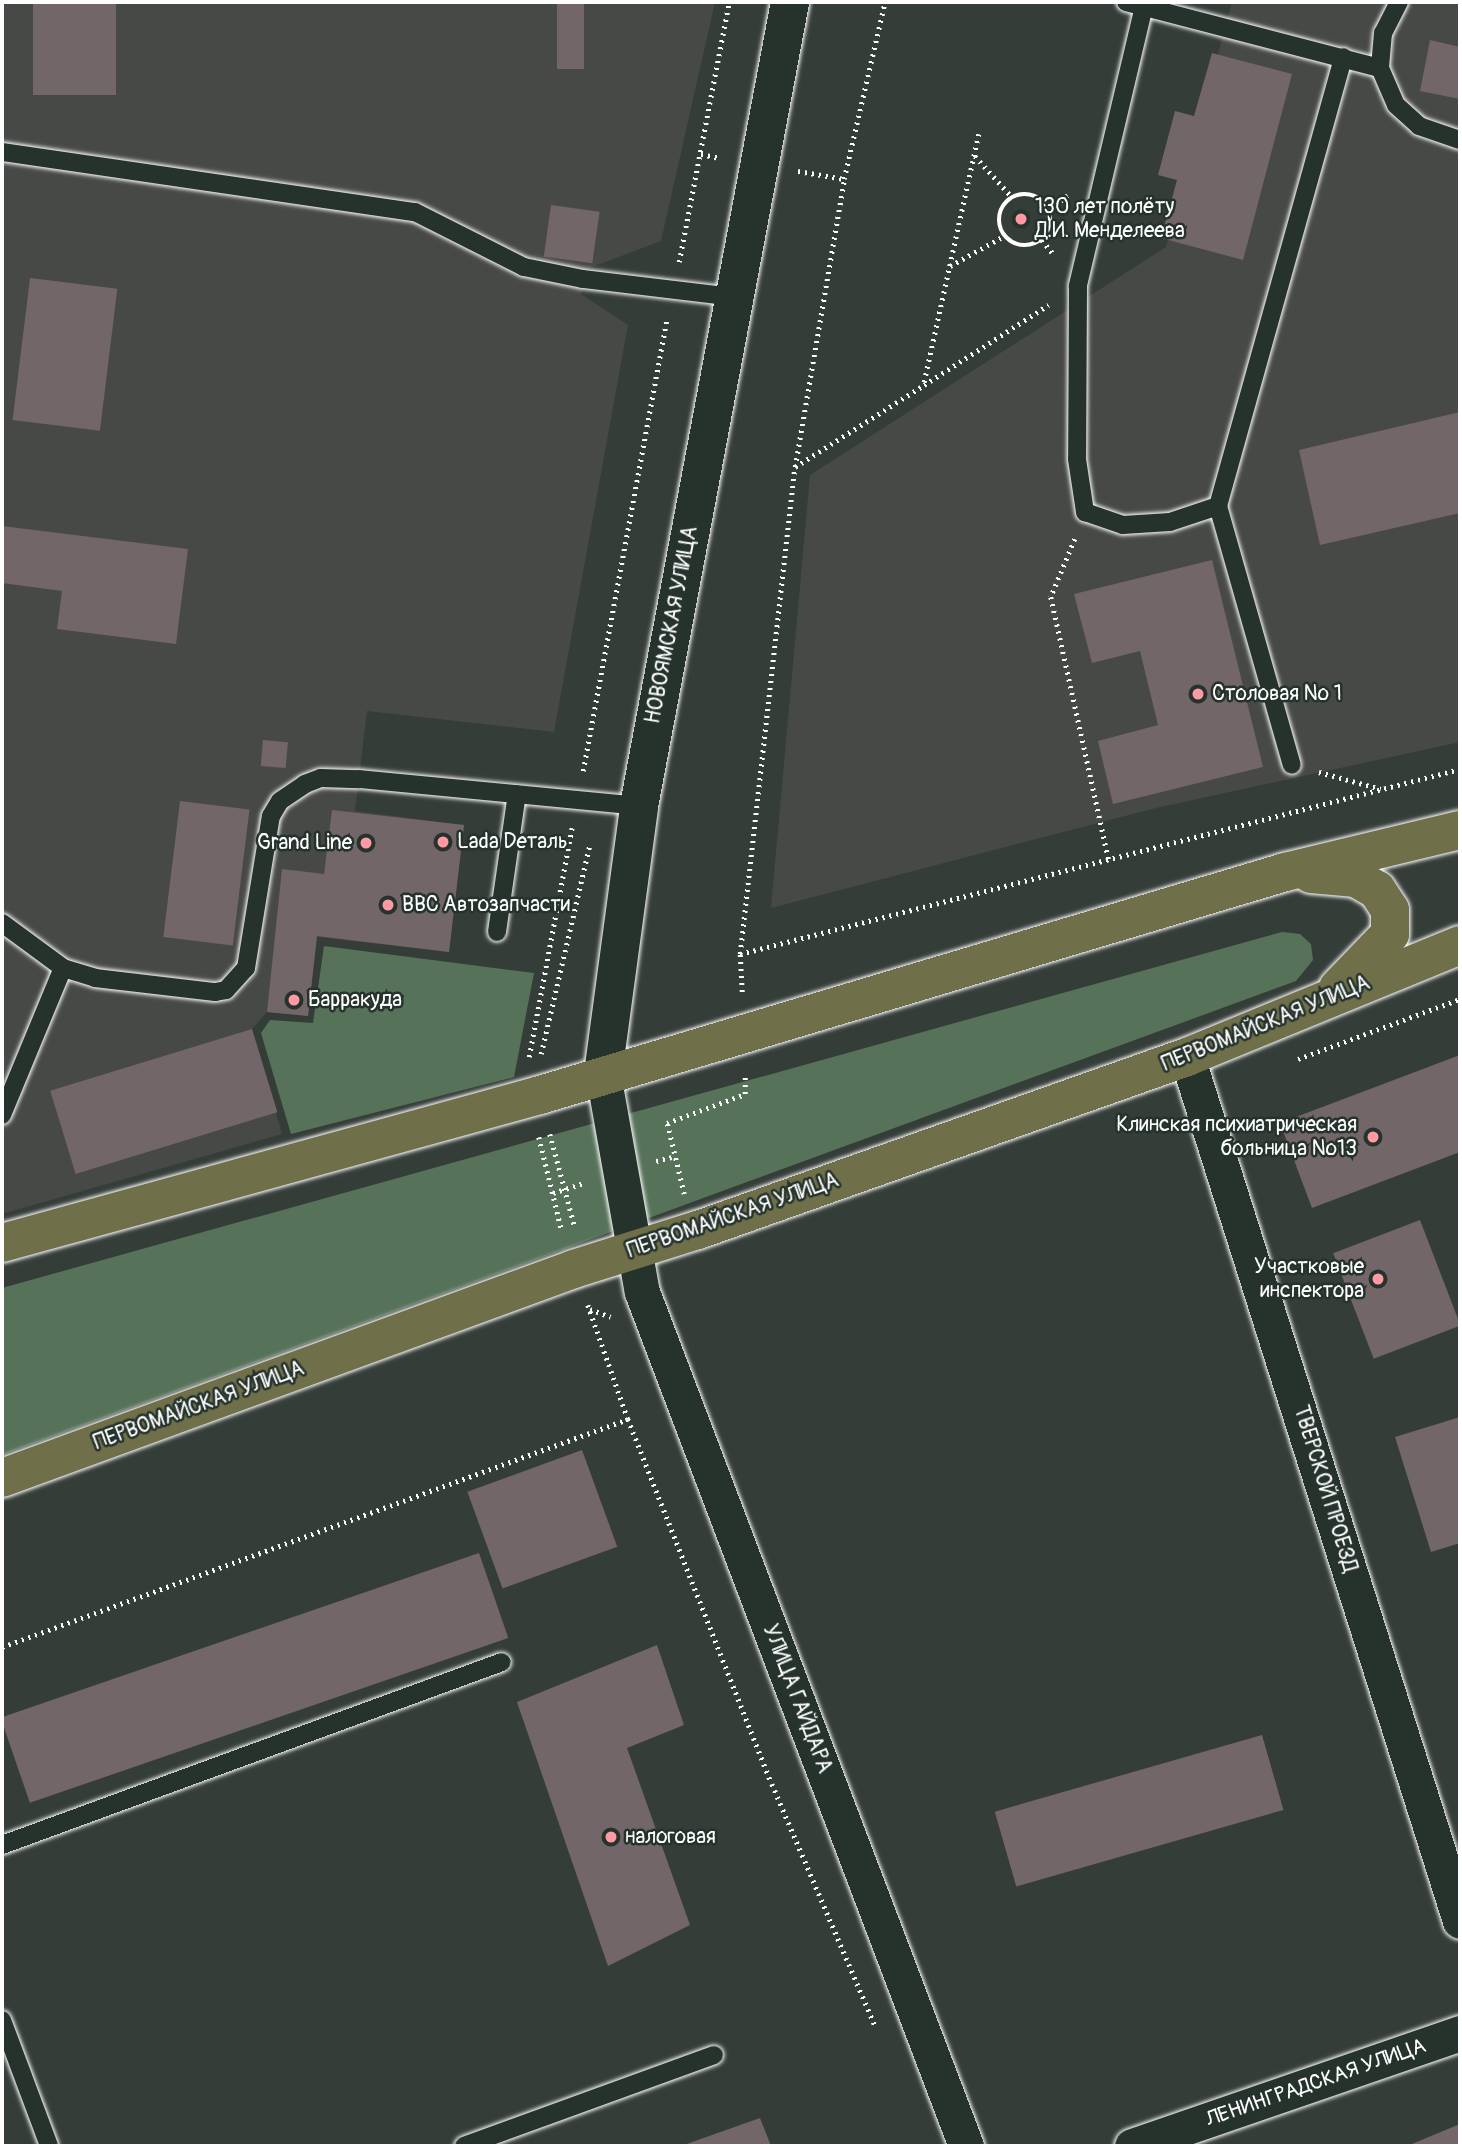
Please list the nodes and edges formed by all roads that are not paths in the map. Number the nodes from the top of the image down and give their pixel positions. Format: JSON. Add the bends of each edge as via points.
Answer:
{"nodes":[{"id":1,"x":790,"y":2,"type":"edge"},
{"id":2,"x":1399,"y":2,"type":"edge"},
{"id":3,"x":1135,"y":4,"type":"edge"},
{"id":4,"x":1343,"y":57,"type":"junction"},
{"id":5,"x":1380,"y":68,"type":"junction"},
{"id":6,"x":1460,"y":139,"type":"edge"},
{"id":7,"x":2,"y":152,"type":"edge"},
{"id":8,"x":734,"y":297,"type":"junction"},
{"id":9,"x":1218,"y":506,"type":"junction"},
{"id":10,"x":1292,"y":765,"type":"road end"},
{"id":11,"x":517,"y":794,"type":"junction"},
{"id":12,"x":639,"y":806,"type":"junction"},
{"id":13,"x":1460,"y":830,"type":"edge"},
{"id":14,"x":1285,"y":872,"type":"junction"},
{"id":15,"x":2,"y":923,"type":"edge"},
{"id":16,"x":497,"y":932,"type":"dead end"},
{"id":17,"x":1460,"y":945,"type":"edge"},
{"id":18,"x":64,"y":968,"type":"junction"},
{"id":19,"x":1324,"y":1002,"type":"junction"},
{"id":20,"x":1187,"y":1057,"type":"junction"},
{"id":21,"x":603,"y":1074,"type":"junction"},
{"id":22,"x":2,"y":1115,"type":"edge"},
{"id":23,"x":2,"y":1243,"type":"edge"},
{"id":24,"x":632,"y":1251,"type":"junction"},
{"id":25,"x":2,"y":1478,"type":"edge"},
{"id":26,"x":502,"y":1662,"type":"dead end"},
{"id":27,"x":2,"y":1844,"type":"edge"},
{"id":28,"x":1460,"y":1921,"type":"edge"},
{"id":29,"x":2,"y":2020,"type":"edge"},
{"id":30,"x":1460,"y":2033,"type":"edge"},
{"id":31,"x":714,"y":2055,"type":"dead end"},
{"id":32,"x":50,"y":2146,"type":"edge"},
{"id":33,"x":464,"y":2146,"type":"edge"},
{"id":34,"x":966,"y":2146,"type":"edge"},
{"id":35,"x":1132,"y":2146,"type":"edge"}],
"edges":[{"from":1,"to":8,"type":"street","name":"НОВОЯМСКАЯ УЛИЦА"},
{"from":2,"to":5,"type":"lane","via":[[1383,33]]},
{"from":3,"to":4,"type":"lane"},
{"from":3,"to":9,"type":"lane","via":[[1079,286],[1077,459],[1085,512],[1123,525],[1170,522]]},
{"from":4,"to":5,"type":"lane"},
{"from":4,"to":9,"type":"lane"},
{"from":5,"to":6,"type":"lane","via":[[1396,105],[1419,126]]},
{"from":7,"to":8,"type":"lane","via":[[415,212],[524,267],[583,279]]},
{"from":8,"to":12,"type":"street","name":"НОВОЯМСКАЯ УЛИЦА"},
{"from":9,"to":10,"type":"lane"},
{"from":11,"to":12,"type":"lane"},
{"from":11,"to":16,"type":"lane"},
{"from":11,"to":18,"type":"lane","via":[[359,779],[321,778],[305,784],[280,801],[271,816],[252,955],[226,990],[96,978]]},
{"from":12,"to":21,"type":"street","name":"НОВОЯМСКАЯ УЛИЦА"},
{"from":13,"to":14,"type":"highway"},
{"from":14,"to":19,"type":"highway","via":[[1356,878],[1377,890],[1391,910],[1390,934]]},
{"from":14,"to":21,"type":"highway"},
{"from":15,"to":18,"type":"lane"},
{"from":17,"to":19,"type":"highway","name":"ПЕРВОМАЙСКАЯ УЛИЦА"},
{"from":18,"to":22,"type":"lane"},
{"from":19,"to":20,"type":"highway","name":"ПЕРВОМАЙСКАЯ УЛИЦА"},
{"from":20,"to":24,"type":"highway","name":"ПЕРВОМАЙСКАЯ УЛИЦА"},
{"from":20,"to":28,"type":"street","name":"ТВЕРСКОЙ ПРОЕЗД"},
{"from":21,"to":23,"type":"highway"},
{"from":21,"to":24,"type":"street","name":"НОВОЯМСКАЯ УЛИЦА"},
{"from":24,"to":25,"type":"highway","name":"ПЕРВОМАЙСКАЯ УЛИЦА"},
{"from":24,"to":34,"type":"street","name":"УЛИЦА ГАЙДАРА","via":[[642,1292]]},
{"from":26,"to":27,"type":"lane"},
{"from":29,"to":32,"type":"lane"},
{"from":30,"to":35,"type":"street","name":"ЛЕНИНГРАДСКАЯ УЛИЦА"},
{"from":31,"to":33,"type":"lane"}]}
